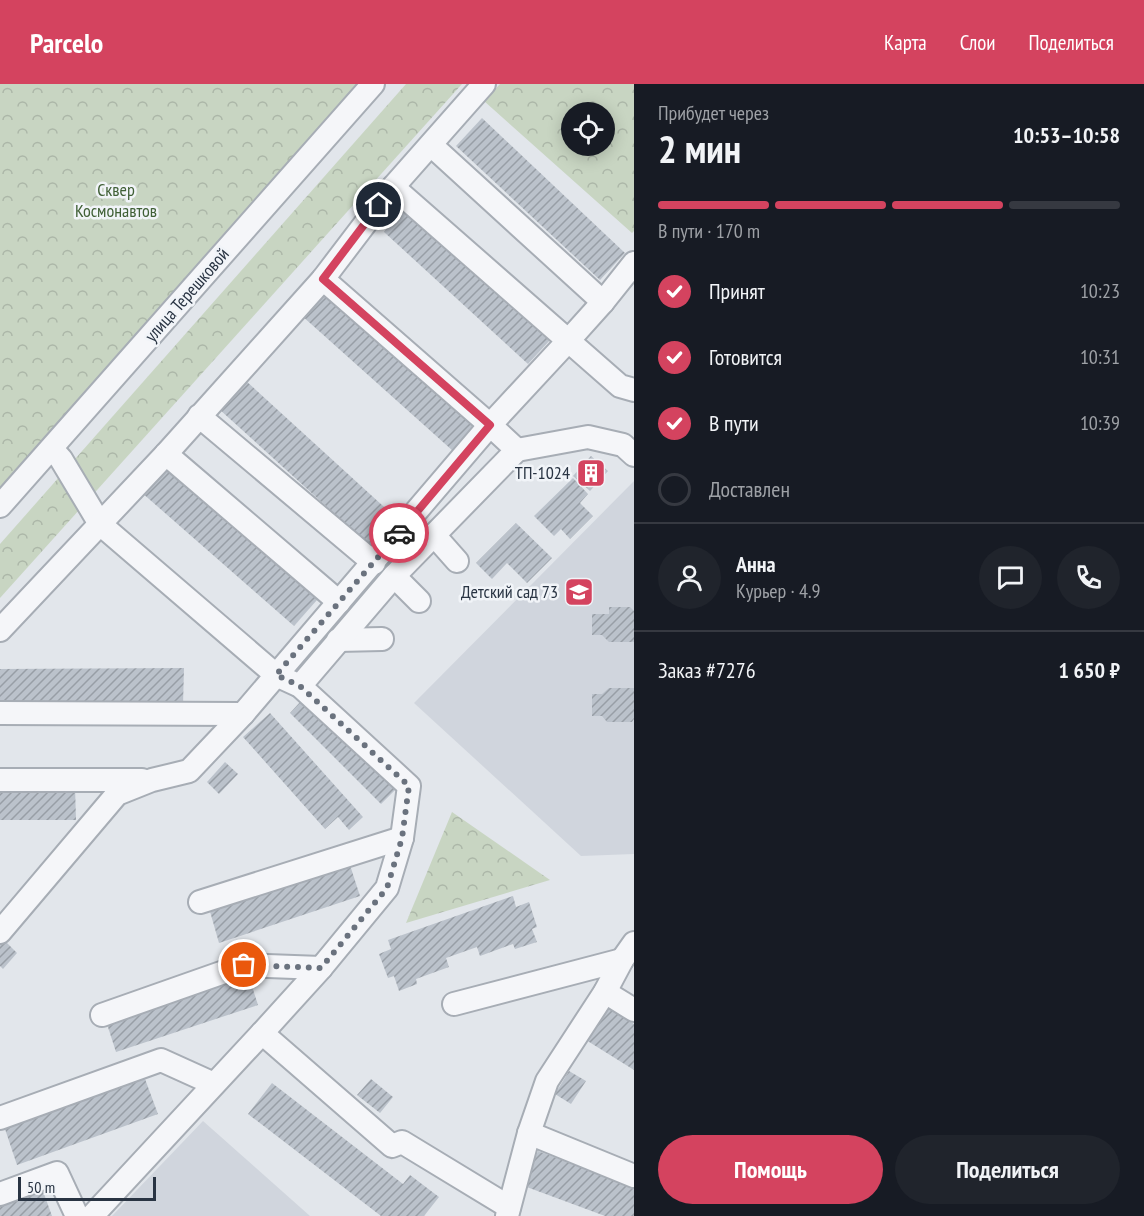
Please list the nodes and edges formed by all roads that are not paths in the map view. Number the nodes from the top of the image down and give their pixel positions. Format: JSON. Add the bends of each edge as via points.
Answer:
{"nodes":[{"id":1,"x":373,"y":84,"type":"edge"},
{"id":2,"x":484,"y":84,"type":"edge"},
{"id":3,"x":431,"y":145,"type":"junction"},
{"id":4,"x":393,"y":187,"type":"junction"},
{"id":5,"x":634,"y":263,"type":"edge"},
{"id":6,"x":323,"y":279,"type":"junction"},
{"id":7,"x":603,"y":302,"type":"junction"},
{"id":8,"x":568,"y":341,"type":"junction"},
{"id":9,"x":634,"y":390,"type":"edge"},
{"id":10,"x":199,"y":416,"type":"junction"},
{"id":11,"x":490,"y":425,"type":"junction"},
{"id":12,"x":52,"y":449,"type":"junction"},
{"id":13,"x":517,"y":450,"type":"junction"},
{"id":14,"x":166,"y":454,"type":"junction"},
{"id":15,"x":634,"y":455,"type":"edge"},
{"id":16,"x":0,"y":506,"type":"edge"},
{"id":17,"x":100,"y":524,"type":"junction"},
{"id":18,"x":434,"y":535,"type":"junction"},
{"id":19,"x":457,"y":561,"type":"dead end"},
{"id":20,"x":374,"y":562,"type":"junction"},
{"id":21,"x":394,"y":576,"type":"junction"},
{"id":22,"x":419,"y":601,"type":"dead end"},
{"id":23,"x":339,"y":602,"type":"junction"},
{"id":24,"x":0,"y":630,"type":"edge"},
{"id":25,"x":382,"y":639,"type":"dead end"},
{"id":26,"x":338,"y":640,"type":"junction"},
{"id":27,"x":276,"y":675,"type":"junction"},
{"id":28,"x":300,"y":686,"type":"junction"},
{"id":29,"x":0,"y":713,"type":"edge"},
{"id":30,"x":243,"y":714,"type":"junction"},
{"id":31,"x":0,"y":780,"type":"edge"},
{"id":32,"x":152,"y":780,"type":"junction"},
{"id":33,"x":402,"y":838,"type":"junction"},
{"id":34,"x":200,"y":902,"type":"dead end"},
{"id":35,"x":0,"y":932,"type":"edge"},
{"id":36,"x":628,"y":951,"type":"edge"},
{"id":37,"x":321,"y":968,"type":"junction"},
{"id":38,"x":605,"y":992,"type":"junction"},
{"id":39,"x":454,"y":1004,"type":"dead end"},
{"id":40,"x":634,"y":1010,"type":"edge"},
{"id":41,"x":102,"y":1015,"type":"dead end"},
{"id":42,"x":262,"y":1033,"type":"junction"},
{"id":43,"x":214,"y":1084,"type":"junction"},
{"id":44,"x":0,"y":1118,"type":"edge"},
{"id":45,"x":528,"y":1133,"type":"junction"},
{"id":46,"x":634,"y":1176,"type":"edge"},
{"id":47,"x":0,"y":1194,"type":"edge"},
{"id":48,"x":508,"y":1212,"type":"edge"},
{"id":49,"x":77,"y":1216,"type":"edge"},
{"id":50,"x":92,"y":1216,"type":"edge"}],
"edges":[{"from":1,"to":12,"type":"street","name":"улица Терешковой"},
{"from":2,"to":3,"type":"street"},
{"from":3,"to":4,"type":"street"},
{"from":3,"to":7,"type":"street"},
{"from":4,"to":6,"type":"street"},
{"from":4,"to":8,"type":"street"},
{"from":5,"to":7,"type":"street"},
{"from":6,"to":10,"type":"street"},
{"from":6,"to":11,"type":"street"},
{"from":7,"to":8,"type":"street"},
{"from":8,"to":9,"type":"street","via":[[620,386]]},
{"from":8,"to":11,"type":"street"},
{"from":10,"to":14,"type":"street"},
{"from":10,"to":20,"type":"street"},
{"from":11,"to":13,"type":"street"},
{"from":11,"to":20,"type":"street"},
{"from":12,"to":16,"type":"street","name":"улица Терешковой"},
{"from":12,"to":17,"type":"street"},
{"from":13,"to":15,"type":"street","via":[[588,437],[623,445]]},
{"from":13,"to":18,"type":"street"},
{"from":14,"to":17,"type":"street"},
{"from":14,"to":23,"type":"street"},
{"from":17,"to":24,"type":"street"},
{"from":17,"to":27,"type":"street"},
{"from":18,"to":19,"type":"street"},
{"from":18,"to":21,"type":"street"},
{"from":20,"to":23,"type":"street"},
{"from":21,"to":22,"type":"street"},
{"from":21,"to":26,"type":"street"},
{"from":23,"to":27,"type":"street"},
{"from":25,"to":26,"type":"street"},
{"from":26,"to":28,"type":"street"},
{"from":27,"to":28,"type":"street"},
{"from":27,"to":30,"type":"street"},
{"from":28,"to":33,"type":"street","via":[[409,786]]},
{"from":29,"to":30,"type":"street"},
{"from":30,"to":32,"type":"street","via":[[189,771]]},
{"from":31,"to":32,"type":"street"},
{"from":32,"to":35,"type":"street","via":[[117,794]]},
{"from":33,"to":34,"type":"street"},
{"from":33,"to":37,"type":"street","via":[[387,888]]},
{"from":36,"to":38,"type":"street"},
{"from":36,"to":39,"type":"street"},
{"from":37,"to":41,"type":"street","via":[[244,965]]},
{"from":37,"to":42,"type":"street"},
{"from":38,"to":40,"type":"street"},
{"from":38,"to":45,"type":"street","via":[[547,1081]]},
{"from":42,"to":43,"type":"street"},
{"from":42,"to":48,"type":"street","via":[[392,1146],[402,1142]]},
{"from":43,"to":44,"type":"street","via":[[161,1060]]},
{"from":43,"to":50,"type":"street"},
{"from":45,"to":46,"type":"street"},
{"from":45,"to":48,"type":"street"},
{"from":47,"to":49,"type":"street","via":[[57,1173]]}]}
